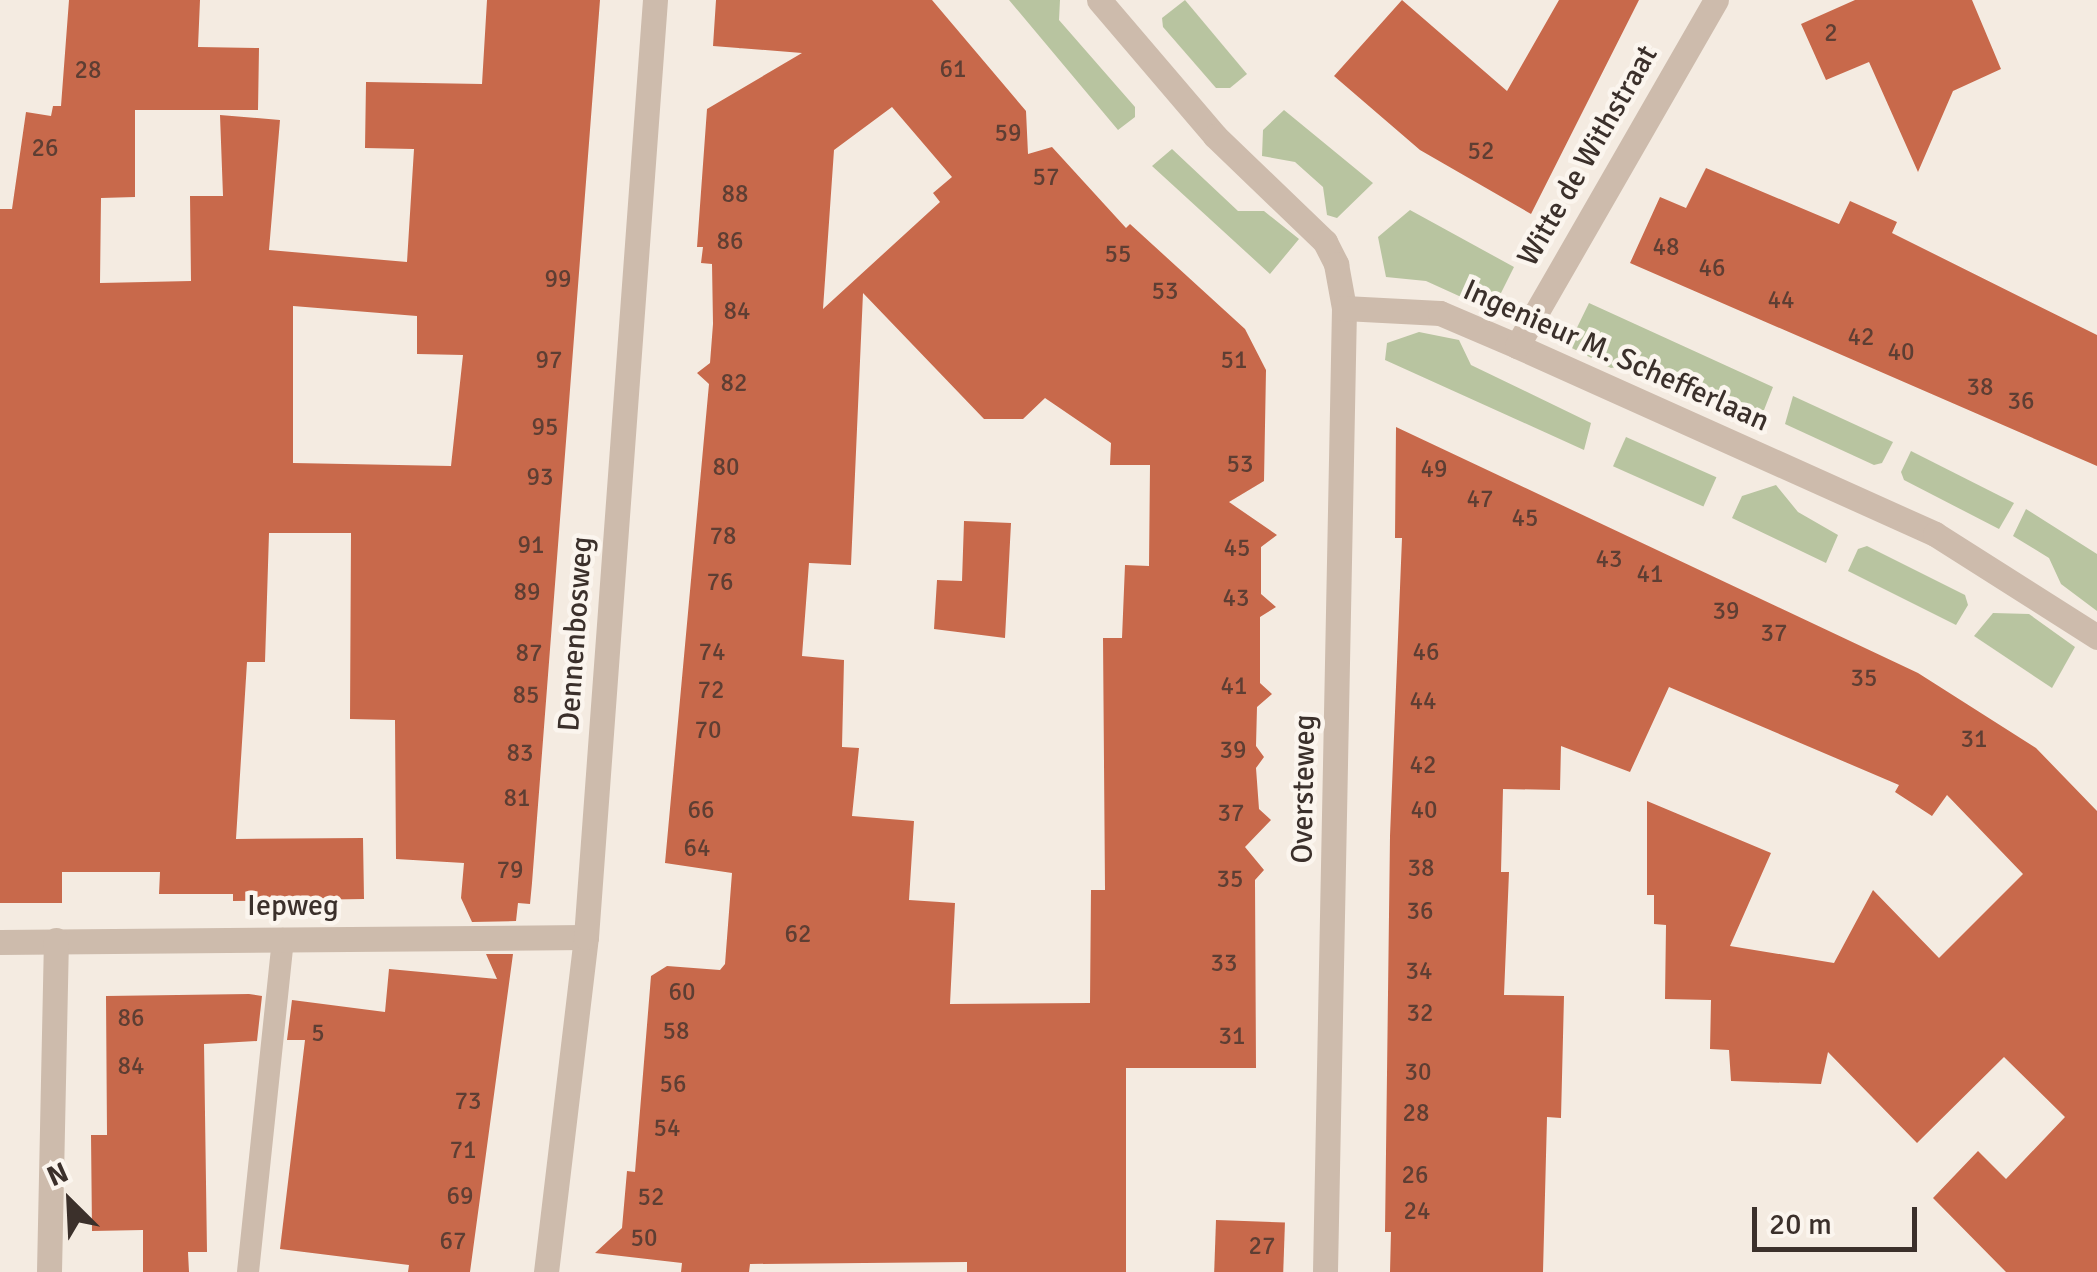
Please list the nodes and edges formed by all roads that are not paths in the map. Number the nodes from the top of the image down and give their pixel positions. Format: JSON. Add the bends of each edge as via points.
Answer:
{"nodes":[{"id":1,"x":655,"y":0,"type":"edge"},
{"id":2,"x":1098,"y":0,"type":"edge"},
{"id":3,"x":1716,"y":0,"type":"edge"},
{"id":4,"x":1344,"y":308,"type":"junction"},
{"id":5,"x":1517,"y":346,"type":"junction"},
{"id":6,"x":2097,"y":637,"type":"edge"},
{"id":7,"x":586,"y":937,"type":"junction"},
{"id":8,"x":283,"y":939,"type":"junction"},
{"id":9,"x":56,"y":940,"type":"junction"},
{"id":10,"x":0,"y":942,"type":"edge"},
{"id":11,"x":49,"y":1272,"type":"edge"},
{"id":12,"x":248,"y":1272,"type":"edge"},
{"id":13,"x":546,"y":1272,"type":"edge"},
{"id":14,"x":1325,"y":1272,"type":"edge"}],
"edges":[{"from":1,"to":7,"type":"street","name":"Dennenbosweg"},
{"from":2,"to":4,"type":"street","via":[[1215,136],[1325,242]]},
{"from":3,"to":5,"type":"street","name":"Witte de Withstraat"},
{"from":4,"to":5,"type":"street","name":"Ingenieur M. Schefferlaan","via":[[1440,313]]},
{"from":4,"to":14,"type":"street","name":"Oversteweg"},
{"from":5,"to":6,"type":"street","name":"Ingenieur M. Schefferlaan","via":[[1935,534]]},
{"from":7,"to":8,"type":"street","name":"Iepweg"},
{"from":7,"to":13,"type":"street","name":"Dennenbosweg"},
{"from":8,"to":9,"type":"street","name":"Iepweg"},
{"from":8,"to":12,"type":"lane"},
{"from":9,"to":10,"type":"street","name":"Iepweg"},
{"from":9,"to":11,"type":"street"}]}
